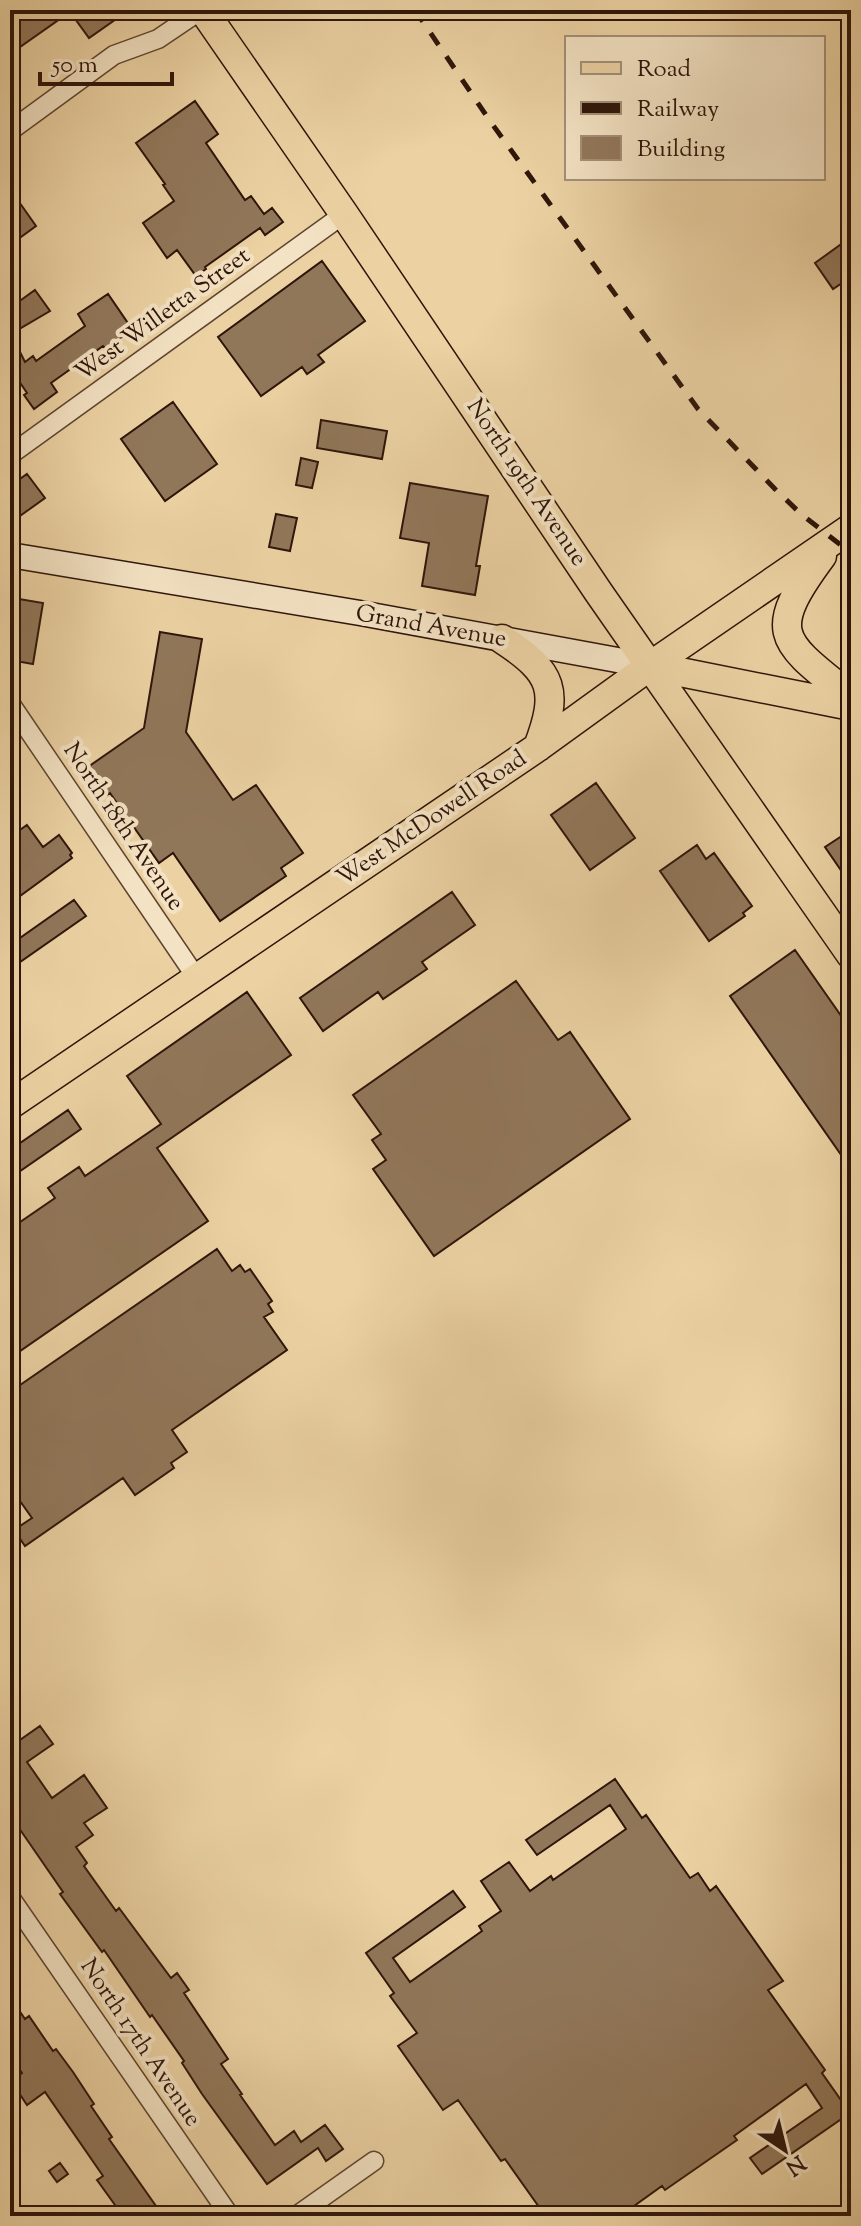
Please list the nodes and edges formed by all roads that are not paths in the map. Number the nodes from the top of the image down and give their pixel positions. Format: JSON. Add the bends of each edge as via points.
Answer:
{"nodes":[{"id":1,"x":202,"y":10,"type":"edge"},
{"id":2,"x":10,"y":131,"type":"edge"},
{"id":3,"x":344,"y":214,"type":"junction"},
{"id":4,"x":10,"y":455,"type":"edge"},
{"id":5,"x":842,"y":534,"type":"edge"},
{"id":6,"x":10,"y":555,"type":"edge"},
{"id":7,"x":502,"y":639,"type":"junction"},
{"id":8,"x":650,"y":666,"type":"junction"},
{"id":9,"x":851,"y":697,"type":"edge"},
{"id":10,"x":10,"y":703,"type":"edge"},
{"id":11,"x":851,"y":706,"type":"edge"},
{"id":12,"x":538,"y":747,"type":"junction"},
{"id":13,"x":851,"y":955,"type":"edge"},
{"id":14,"x":196,"y":977,"type":"junction"},
{"id":15,"x":10,"y":1105,"type":"edge"},
{"id":16,"x":10,"y":1897,"type":"edge"},
{"id":17,"x":374,"y":2161,"type":"dead end"},
{"id":18,"x":230,"y":2216,"type":"edge"},
{"id":19,"x":296,"y":2216,"type":"edge"}],
"edges":[{"from":1,"to":2,"type":"street","via":[[158,39],[114,55]]},
{"from":1,"to":3,"type":"main road","name":"North 19th Avenue"},
{"from":3,"to":4,"type":"street","name":"West Willetta Street"},
{"from":3,"to":8,"type":"main road","name":"North 19th Avenue"},
{"from":5,"to":8,"type":"main road","name":"West McDowell Road"},
{"from":5,"to":9,"type":"main road","via":[[791,602],[786,633],[806,660]]},
{"from":6,"to":7,"type":"main road","name":"Grand Avenue"},
{"from":7,"to":8,"type":"main road","name":"Grand Avenue"},
{"from":7,"to":12,"type":"main road","via":[[535,665],[549,688],[551,706]]},
{"from":8,"to":11,"type":"main road","name":"Grand Avenue"},
{"from":8,"to":12,"type":"main road","name":"West McDowell Road"},
{"from":8,"to":13,"type":"main road","name":"North 19th Avenue"},
{"from":10,"to":14,"type":"street","name":"North 18th Avenue"},
{"from":12,"to":14,"type":"main road","name":"West McDowell Road"},
{"from":14,"to":15,"type":"main road","name":"West McDowell Road"},
{"from":16,"to":18,"type":"street","name":"North 17th Avenue"},
{"from":17,"to":19,"type":"street"}]}
